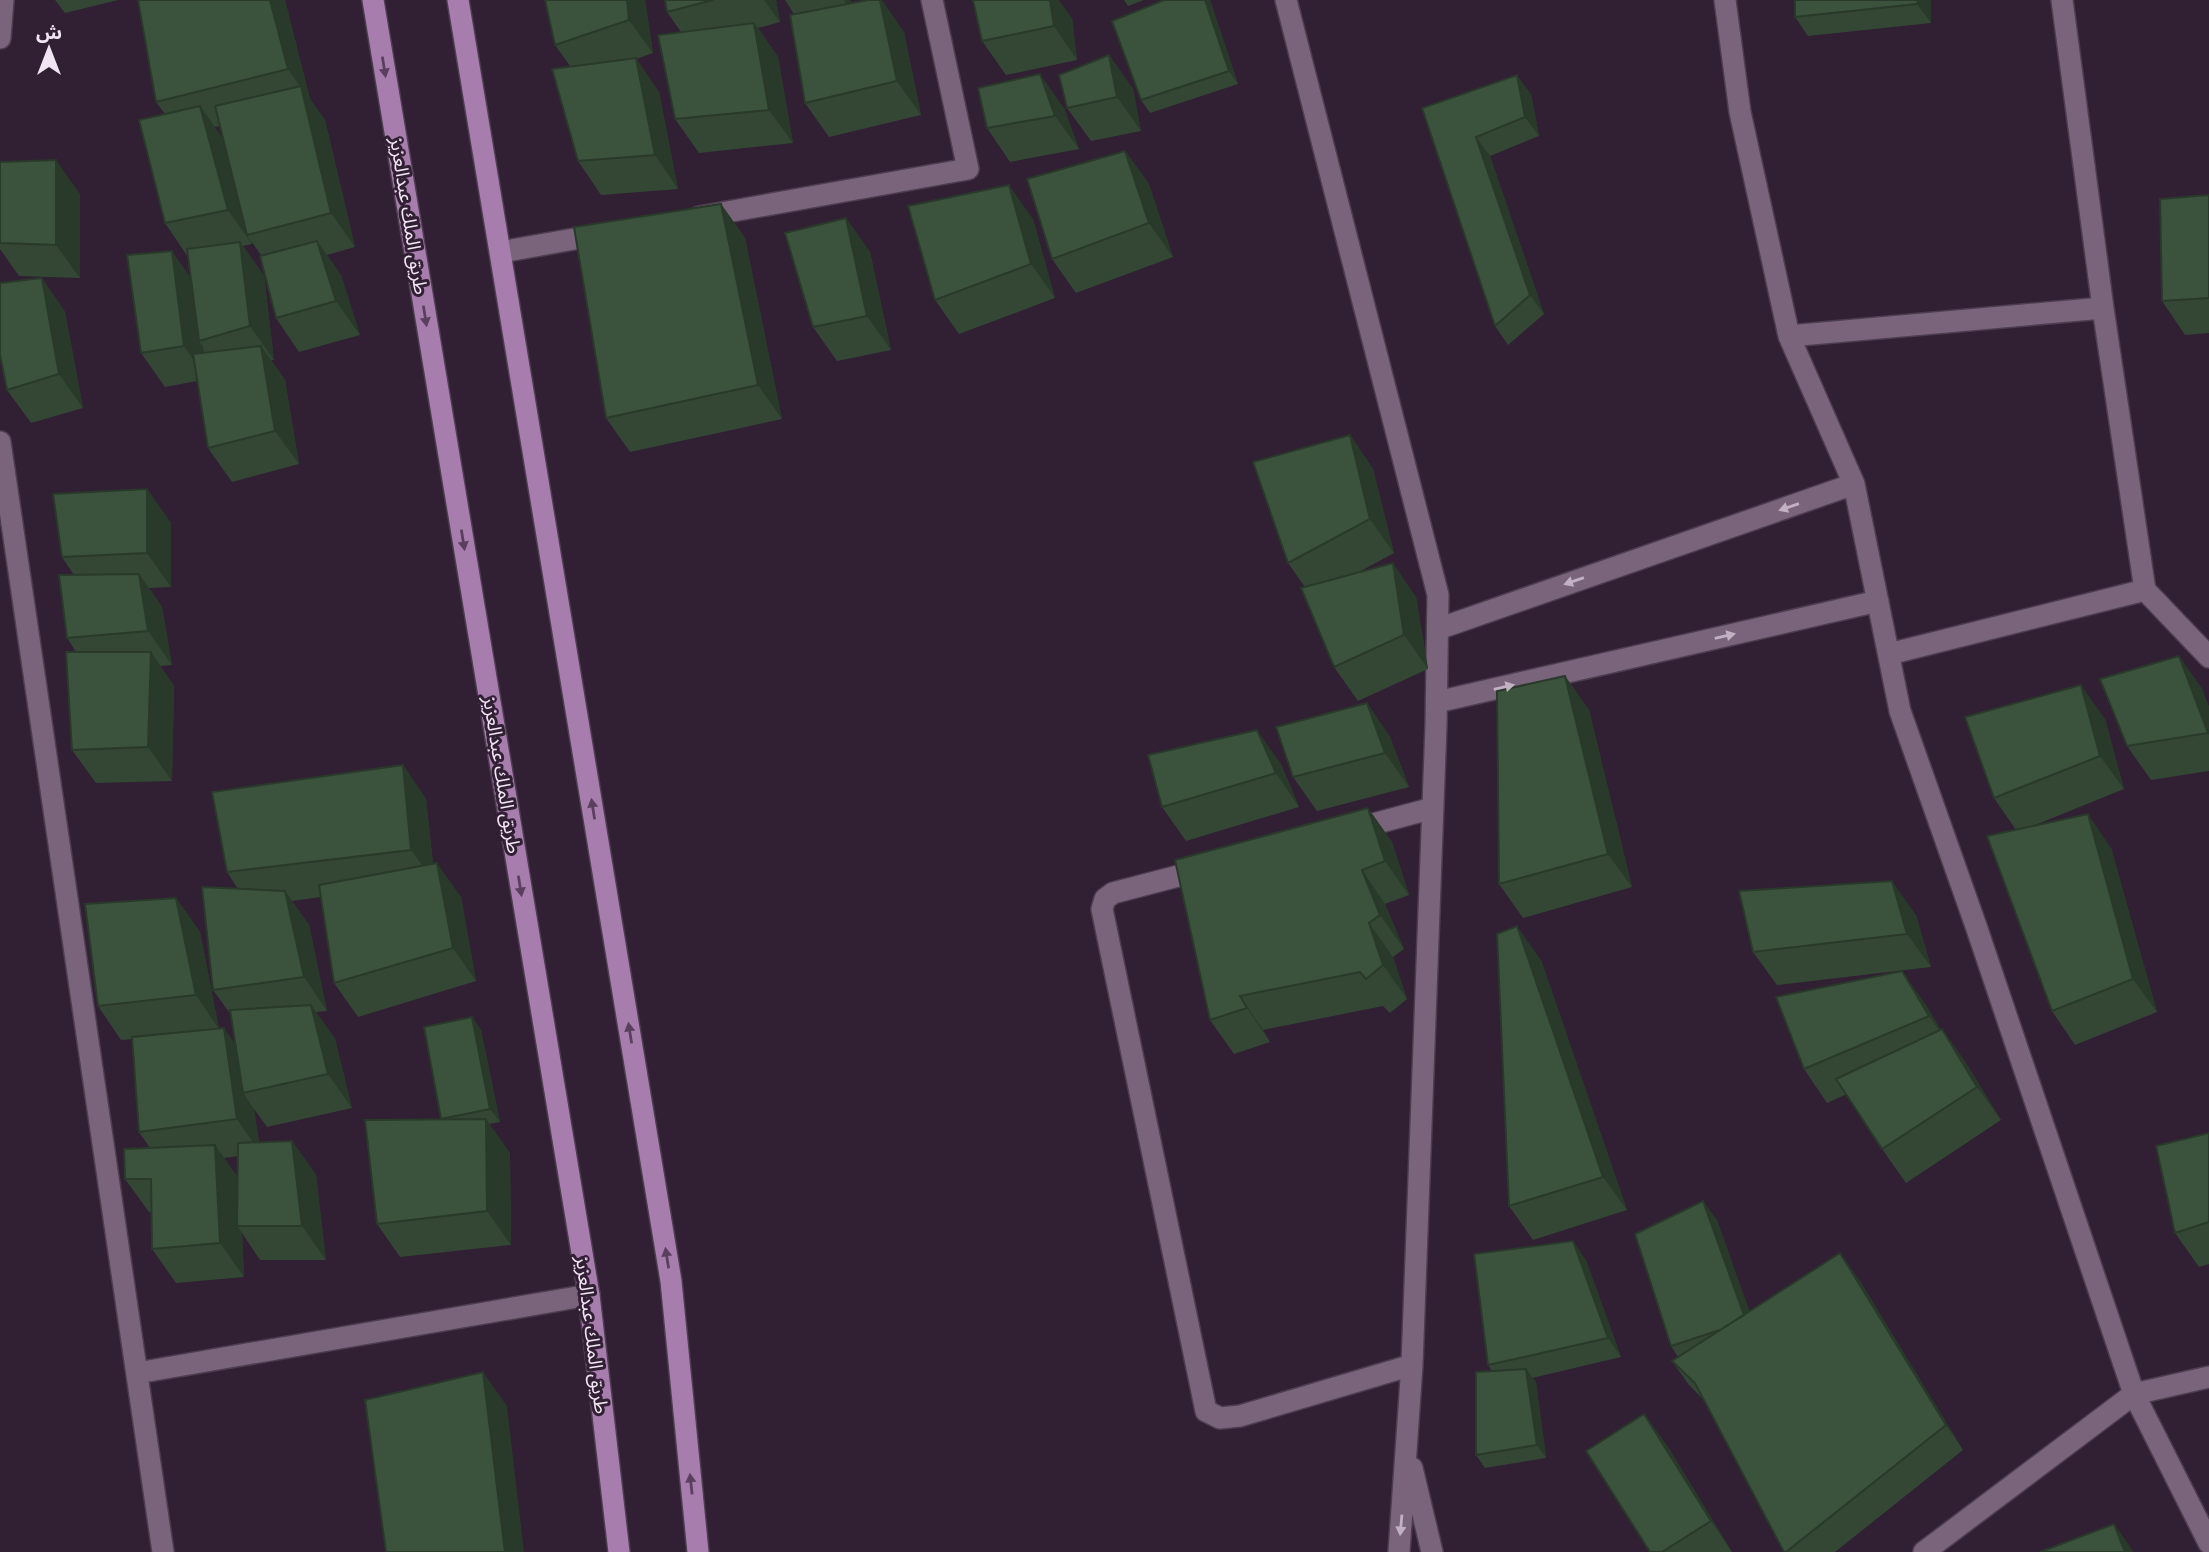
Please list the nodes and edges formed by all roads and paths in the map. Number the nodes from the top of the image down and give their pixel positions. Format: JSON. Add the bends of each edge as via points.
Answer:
{"nodes":[{"id":1,"x":3,"y":0,"type":"edge"},
{"id":2,"x":373,"y":0,"type":"edge"},
{"id":3,"x":458,"y":0,"type":"edge"},
{"id":4,"x":932,"y":0,"type":"edge"},
{"id":5,"x":1286,"y":0,"type":"edge"},
{"id":6,"x":1725,"y":0,"type":"edge"},
{"id":7,"x":2062,"y":0,"type":"edge"},
{"id":8,"x":0,"y":38,"type":"edge"},
{"id":9,"x":680,"y":220,"type":"edge"},
{"id":10,"x":625,"y":230,"type":"edge"},
{"id":11,"x":501,"y":252,"type":"junction"},
{"id":12,"x":2102,"y":308,"type":"junction"},
{"id":13,"x":1789,"y":336,"type":"junction"},
{"id":14,"x":0,"y":442,"type":"edge"},
{"id":15,"x":1854,"y":484,"type":"junction"},
{"id":16,"x":2146,"y":590,"type":"junction"},
{"id":17,"x":1878,"y":601,"type":"junction"},
{"id":18,"x":1438,"y":629,"type":"junction"},
{"id":19,"x":1888,"y":654,"type":"junction"},
{"id":20,"x":2209,"y":657,"type":"edge"},
{"id":21,"x":1437,"y":702,"type":"junction"},
{"id":22,"x":1433,"y":808,"type":"junction"},
{"id":23,"x":1326,"y":836,"type":"edge"},
{"id":24,"x":1220,"y":865,"type":"edge"},
{"id":25,"x":589,"y":1295,"type":"junction"},
{"id":26,"x":1412,"y":1365,"type":"junction"},
{"id":27,"x":137,"y":1373,"type":"junction"},
{"id":28,"x":2209,"y":1377,"type":"edge"},
{"id":29,"x":2134,"y":1394,"type":"junction"},
{"id":30,"x":1408,"y":1449,"type":"junction"},
{"id":31,"x":2209,"y":1543,"type":"edge"},
{"id":32,"x":163,"y":1552,"type":"edge"},
{"id":33,"x":619,"y":1552,"type":"edge"},
{"id":34,"x":698,"y":1552,"type":"edge"},
{"id":35,"x":1399,"y":1552,"type":"edge"},
{"id":36,"x":1432,"y":1552,"type":"edge"},
{"id":37,"x":1924,"y":1552,"type":"edge"}],
"edges":[{"from":1,"to":8,"type":"street"},
{"from":2,"to":25,"type":"main road","name":"طريق الملك عبدالعزيز","one_way":true},
{"from":3,"to":11,"type":"main road"},
{"from":4,"to":9,"type":"street","via":[[968,169]]},
{"from":5,"to":18,"type":"street","via":[[1438,596]]},
{"from":6,"to":13,"type":"street","via":[[1740,112]]},
{"from":7,"to":12,"type":"street"},
{"from":10,"to":11,"type":"street"},
{"from":34,"to":11,"type":"main road","one_way":true,"via":[[671,1281]]},
{"from":12,"to":13,"type":"street"},
{"from":12,"to":16,"type":"street"},
{"from":13,"to":15,"type":"street"},
{"from":14,"to":27,"type":"street"},
{"from":15,"to":17,"type":"street"},
{"from":15,"to":18,"type":"street","one_way":true},
{"from":16,"to":19,"type":"street"},
{"from":16,"to":20,"type":"street"},
{"from":17,"to":19,"type":"street"},
{"from":21,"to":17,"type":"street","one_way":true},
{"from":18,"to":21,"type":"street"},
{"from":19,"to":29,"type":"street","via":[[1900,711]]},
{"from":21,"to":22,"type":"street"},
{"from":22,"to":23,"type":"street"},
{"from":22,"to":26,"type":"street"},
{"from":24,"to":26,"type":"street","via":[[1113,893],[1102,909],[1206,1411],[1220,1418],[1240,1416]]},
{"from":25,"to":27,"type":"street"},
{"from":25,"to":33,"type":"main road","name":"طريق الملك عبدالعزيز"},
{"from":26,"to":30,"type":"street"},
{"from":27,"to":32,"type":"street"},
{"from":28,"to":29,"type":"street"},
{"from":29,"to":31,"type":"street"},
{"from":29,"to":37,"type":"street"},
{"from":30,"to":35,"type":"street","one_way":true},
{"from":30,"to":36,"type":"street"}]}
